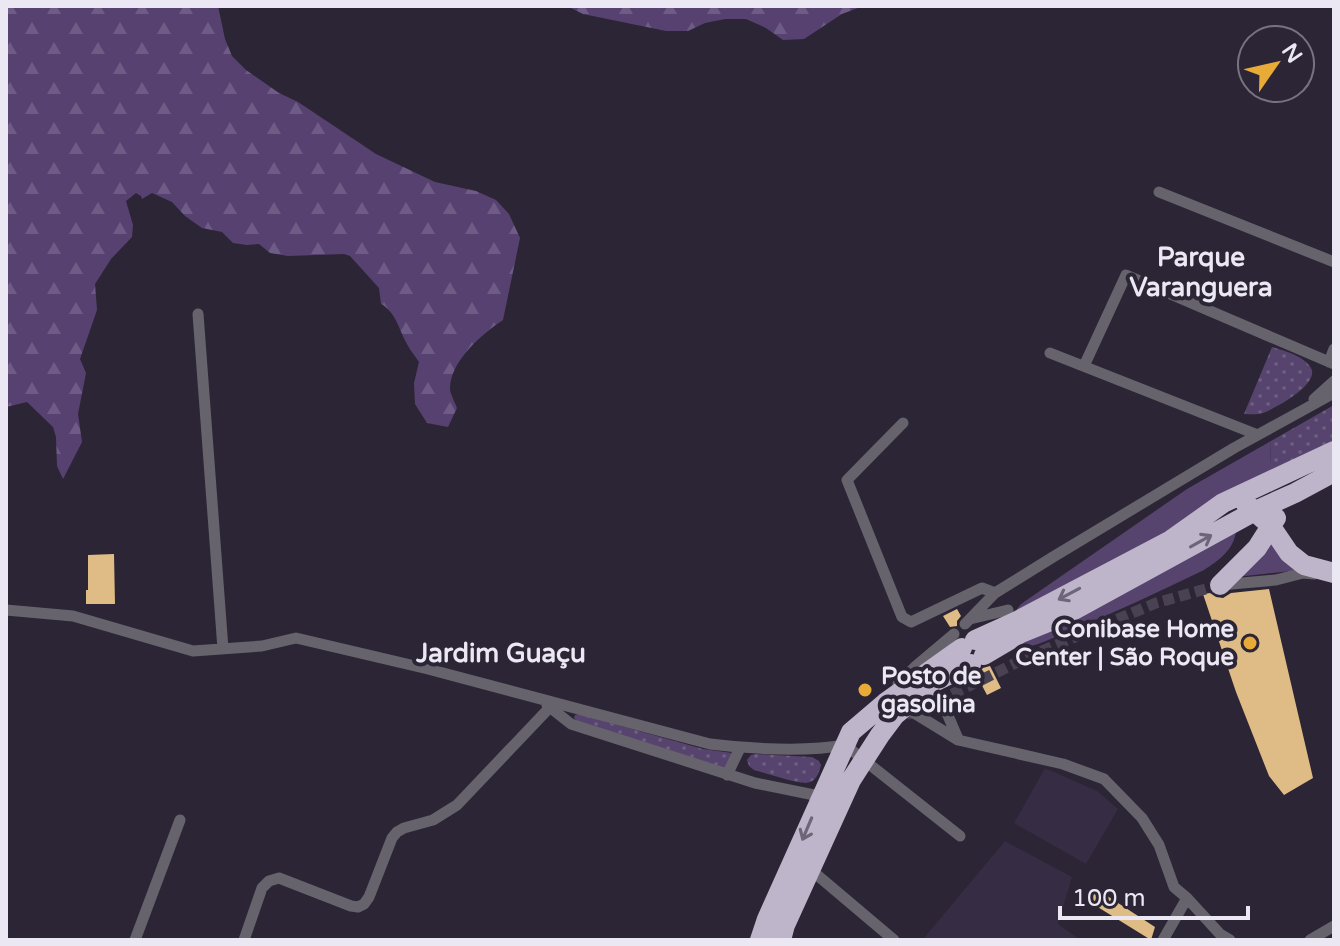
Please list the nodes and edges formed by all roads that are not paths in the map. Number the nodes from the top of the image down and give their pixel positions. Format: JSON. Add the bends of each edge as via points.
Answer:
{"nodes":[{"id":1,"x":1159,"y":192,"type":"dead end"},
{"id":2,"x":1334,"y":262,"type":"edge"},
{"id":3,"x":198,"y":314,"type":"dead end"},
{"id":4,"x":1334,"y":349,"type":"edge"},
{"id":5,"x":1050,"y":353,"type":"dead end"},
{"id":6,"x":1331,"y":363,"type":"edge"},
{"id":7,"x":1084,"y":366,"type":"junction"},
{"id":8,"x":1334,"y":381,"type":"edge"},
{"id":9,"x":1334,"y":393,"type":"edge"},
{"id":10,"x":1299,"y":413,"type":"junction"},
{"id":11,"x":903,"y":423,"type":"dead end"},
{"id":12,"x":1258,"y":435,"type":"junction"},
{"id":13,"x":1334,"y":451,"type":"edge"},
{"id":14,"x":1334,"y":472,"type":"edge"},
{"id":15,"x":1223,"y":503,"type":"junction"},
{"id":16,"x":1262,"y":518,"type":"junction"},
{"id":17,"x":1334,"y":573,"type":"edge"},
{"id":18,"x":1220,"y":585,"type":"joint"},
{"id":19,"x":995,"y":593,"type":"junction"},
{"id":20,"x":6,"y":610,"type":"edge"},
{"id":21,"x":1012,"y":616,"type":"junction"},
{"id":22,"x":969,"y":641,"type":"junction"},
{"id":23,"x":223,"y":649,"type":"junction"},
{"id":24,"x":941,"y":699,"type":"dead end"},
{"id":25,"x":552,"y":706,"type":"junction"},
{"id":26,"x":914,"y":713,"type":"dead end"},
{"id":27,"x":958,"y":740,"type":"junction"},
{"id":28,"x":845,"y":745,"type":"junction"},
{"id":29,"x":740,"y":748,"type":"junction"},
{"id":30,"x":864,"y":760,"type":"junction"},
{"id":31,"x":727,"y":775,"type":"junction"},
{"id":32,"x":831,"y":800,"type":"junction"},
{"id":33,"x":180,"y":820,"type":"dead end"},
{"id":34,"x":960,"y":836,"type":"dead end"},
{"id":35,"x":810,"y":869,"type":"junction"},
{"id":36,"x":1187,"y":898,"type":"junction"},
{"id":37,"x":1334,"y":926,"type":"edge"},
{"id":38,"x":135,"y":940,"type":"edge"},
{"id":39,"x":244,"y":940,"type":"edge"},
{"id":40,"x":760,"y":940,"type":"edge"},
{"id":41,"x":781,"y":940,"type":"edge"},
{"id":42,"x":894,"y":940,"type":"edge"},
{"id":43,"x":1163,"y":940,"type":"edge"},
{"id":44,"x":1230,"y":940,"type":"edge"},
{"id":45,"x":1310,"y":940,"type":"edge"}],
"edges":[{"from":1,"to":2,"type":"street"},
{"from":3,"to":23,"type":"street"},
{"from":4,"to":6,"type":"street"},
{"from":5,"to":7,"type":"street"},
{"from":6,"to":7,"type":"street","via":[[1126,275]]},
{"from":7,"to":12,"type":"street"},
{"from":8,"to":10,"type":"street"},
{"from":9,"to":10,"type":"street"},
{"from":10,"to":12,"type":"street"},
{"from":11,"to":19,"type":"street","via":[[847,480],[902,617],[911,622],[982,588]]},
{"from":12,"to":19,"type":"street"},
{"from":13,"to":15,"type":"highway"},
{"from":14,"to":16,"type":"highway"},
{"from":15,"to":16,"type":"highway","via":[[1247,505]]},
{"from":15,"to":21,"type":"highway","one_way":true,"via":[[1171,540]]},
{"from":16,"to":17,"type":"highway","via":[[1304,565]]},
{"from":16,"to":18,"type":"highway","via":[[1257,548]]},
{"from":22,"to":16,"type":"highway","one_way":true,"via":[[1021,633],[1063,616]]},
{"from":17,"to":18,"type":"street"},
{"from":19,"to":21,"type":"street"},
{"from":19,"to":22,"type":"street"},
{"from":20,"to":23,"type":"street","via":[[73,616],[193,651]]},
{"from":21,"to":22,"type":"highway"},
{"from":22,"to":28,"type":"highway","via":[[885,703],[851,732]]},
{"from":22,"to":30,"type":"highway","via":[[936,681],[895,715]]},
{"from":23,"to":25,"type":"street","via":[[296,638]]},
{"from":24,"to":27,"type":"street"},
{"from":25,"to":29,"type":"street"},
{"from":25,"to":31,"type":"street","via":[[571,724]]},
{"from":25,"to":39,"type":"street","via":[[457,805],[397,832],[364,904],[351,906],[279,878],[262,888]]},
{"from":26,"to":27,"type":"street"},
{"from":27,"to":36,"type":"street","via":[[1104,779],[1142,818],[1159,845],[1174,887]]},
{"from":28,"to":29,"type":"street"},
{"from":28,"to":30,"type":"street"},
{"from":28,"to":32,"type":"highway"},
{"from":29,"to":31,"type":"street"},
{"from":30,"to":32,"type":"highway"},
{"from":30,"to":34,"type":"street"},
{"from":31,"to":32,"type":"street"},
{"from":32,"to":35,"type":"highway"},
{"from":32,"to":40,"type":"highway","one_way":true},
{"from":33,"to":38,"type":"street"},
{"from":35,"to":41,"type":"highway"},
{"from":35,"to":42,"type":"street"},
{"from":36,"to":43,"type":"street"},
{"from":36,"to":44,"type":"street"},
{"from":37,"to":45,"type":"street"}]}
